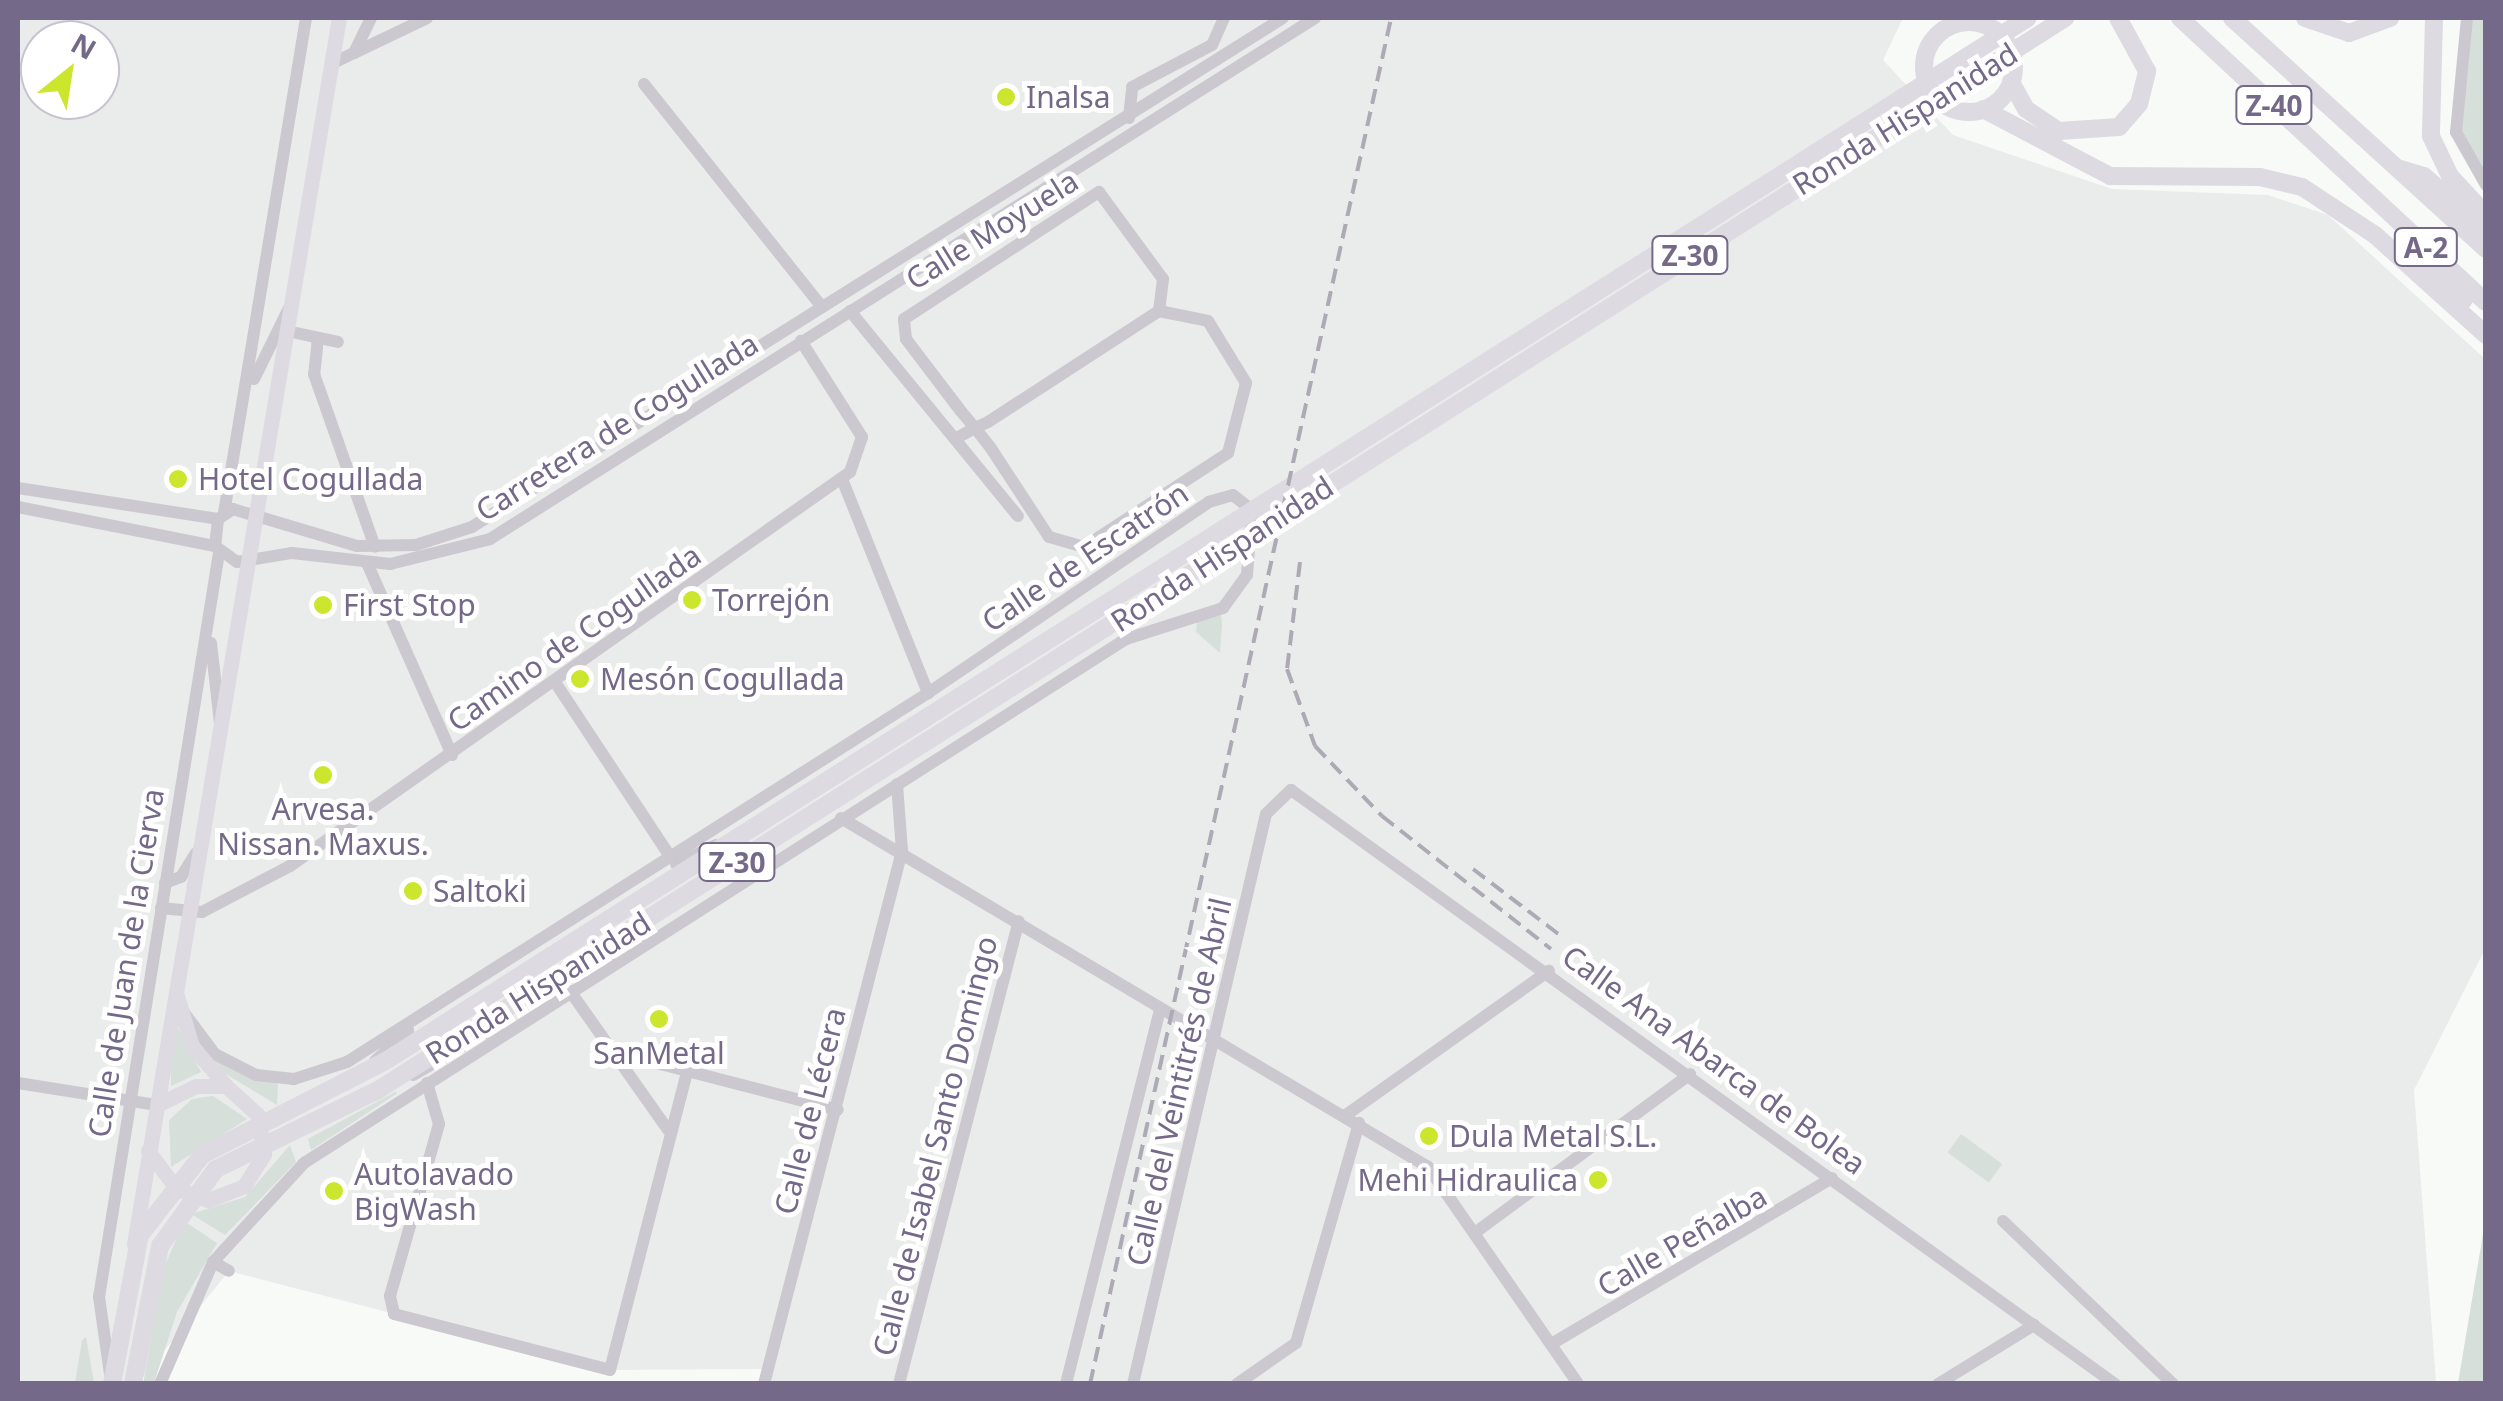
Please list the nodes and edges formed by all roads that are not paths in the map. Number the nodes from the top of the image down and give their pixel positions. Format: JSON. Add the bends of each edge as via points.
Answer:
{"nodes":[{"id":1,"x":308,"y":18,"type":"edge"},
{"id":2,"x":339,"y":18,"type":"edge"},
{"id":3,"x":372,"y":18,"type":"edge"},
{"id":4,"x":427,"y":18,"type":"edge"},
{"id":5,"x":1224,"y":18,"type":"edge"},
{"id":6,"x":1284,"y":18,"type":"edge"},
{"id":7,"x":1315,"y":18,"type":"edge"},
{"id":8,"x":2028,"y":18,"type":"edge"},
{"id":9,"x":2065,"y":18,"type":"edge"},
{"id":10,"x":2118,"y":18,"type":"edge"},
{"id":11,"x":2180,"y":18,"type":"edge"},
{"id":12,"x":2232,"y":18,"type":"edge"},
{"id":13,"x":2305,"y":18,"type":"edge"},
{"id":14,"x":2390,"y":18,"type":"edge"},
{"id":15,"x":2434,"y":18,"type":"edge"},
{"id":16,"x":2467,"y":18,"type":"edge"},
{"id":17,"x":2000,"y":35,"type":"junction"},
{"id":18,"x":2011,"y":52,"type":"junction"},
{"id":19,"x":354,"y":53,"type":"junction"},
{"id":20,"x":331,"y":64,"type":"junction"},
{"id":21,"x":1926,"y":81,"type":"junction"},
{"id":22,"x":2011,"y":82,"type":"junction"},
{"id":23,"x":644,"y":84,"type":"dead end"},
{"id":24,"x":1938,"y":98,"type":"junction"},
{"id":25,"x":1983,"y":109,"type":"junction"},
{"id":26,"x":1126,"y":114,"type":"junction"},
{"id":27,"x":1142,"y":127,"type":"junction"},
{"id":28,"x":2396,"y":167,"type":"junction"},
{"id":29,"x":2486,"y":185,"type":"edge"},
{"id":30,"x":2368,"y":192,"type":"junction"},
{"id":31,"x":2486,"y":215,"type":"edge"},
{"id":32,"x":2486,"y":231,"type":"edge"},
{"id":33,"x":2486,"y":249,"type":"edge"},
{"id":34,"x":292,"y":302,"type":"junction"},
{"id":35,"x":2486,"y":302,"type":"edge"},
{"id":36,"x":821,"y":306,"type":"junction"},
{"id":37,"x":850,"y":311,"type":"junction"},
{"id":38,"x":1159,"y":311,"type":"junction"},
{"id":39,"x":2486,"y":320,"type":"edge"},
{"id":40,"x":288,"y":331,"type":"junction"},
{"id":41,"x":2486,"y":335,"type":"edge"},
{"id":42,"x":318,"y":338,"type":"junction"},
{"id":43,"x":802,"y":340,"type":"junction"},
{"id":44,"x":338,"y":342,"type":"dead end"},
{"id":45,"x":248,"y":394,"type":"junction"},
{"id":46,"x":975,"y":428,"type":"junction"},
{"id":47,"x":954,"y":439,"type":"junction"},
{"id":48,"x":842,"y":479,"type":"junction"},
{"id":49,"x":18,"y":488,"type":"edge"},
{"id":50,"x":18,"y":507,"type":"edge"},
{"id":51,"x":256,"y":514,"type":"junction"},
{"id":52,"x":221,"y":516,"type":"junction"},
{"id":53,"x":1018,"y":516,"type":"dead end"},
{"id":54,"x":375,"y":547,"type":"junction"},
{"id":55,"x":217,"y":549,"type":"junction"},
{"id":56,"x":249,"y":562,"type":"junction"},
{"id":57,"x":367,"y":564,"type":"junction"},
{"id":58,"x":210,"y":616,"type":"junction"},
{"id":59,"x":554,"y":682,"type":"junction"},
{"id":60,"x":928,"y":694,"type":"junction"},
{"id":61,"x":221,"y":732,"type":"junction"},
{"id":62,"x":452,"y":756,"type":"junction"},
{"id":63,"x":898,"y":784,"type":"junction"},
{"id":64,"x":1278,"y":794,"type":"joint"},
{"id":65,"x":842,"y":818,"type":"junction"},
{"id":66,"x":203,"y":837,"type":"junction"},
{"id":67,"x":738,"y":838,"type":"junction"},
{"id":68,"x":768,"y":843,"type":"junction"},
{"id":69,"x":902,"y":850,"type":"junction"},
{"id":70,"x":670,"y":858,"type":"junction"},
{"id":71,"x":165,"y":883,"type":"junction"},
{"id":72,"x":161,"y":908,"type":"junction"},
{"id":73,"x":190,"y":913,"type":"junction"},
{"id":74,"x":578,"y":915,"type":"junction"},
{"id":75,"x":1019,"y":920,"type":"junction"},
{"id":76,"x":628,"y":953,"type":"junction"},
{"id":77,"x":1550,"y":971,"type":"junction"},
{"id":78,"x":570,"y":992,"type":"junction"},
{"id":79,"x":179,"y":1002,"type":"junction"},
{"id":80,"x":546,"y":1005,"type":"junction"},
{"id":81,"x":1160,"y":1010,"type":"junction"},
{"id":82,"x":424,"y":1014,"type":"junction"},
{"id":83,"x":1216,"y":1039,"type":"junction"},
{"id":84,"x":614,"y":1052,"type":"junction"},
{"id":85,"x":364,"y":1071,"type":"junction"},
{"id":86,"x":687,"y":1072,"type":"junction"},
{"id":87,"x":1690,"y":1074,"type":"junction"},
{"id":88,"x":18,"y":1082,"type":"edge"},
{"id":89,"x":427,"y":1083,"type":"junction"},
{"id":90,"x":226,"y":1086,"type":"junction"},
{"id":91,"x":378,"y":1090,"type":"junction"},
{"id":92,"x":122,"y":1100,"type":"junction"},
{"id":93,"x":157,"y":1105,"type":"junction"},
{"id":94,"x":838,"y":1110,"type":"junction"},
{"id":95,"x":1353,"y":1119,"type":"junction"},
{"id":96,"x":262,"y":1124,"type":"junction"},
{"id":97,"x":668,"y":1130,"type":"junction"},
{"id":98,"x":264,"y":1144,"type":"junction"},
{"id":99,"x":148,"y":1151,"type":"junction"},
{"id":100,"x":1832,"y":1178,"type":"junction"},
{"id":101,"x":172,"y":1184,"type":"junction"},
{"id":102,"x":189,"y":1197,"type":"junction"},
{"id":103,"x":2002,"y":1221,"type":"dead end"},
{"id":104,"x":1476,"y":1232,"type":"junction"},
{"id":105,"x":213,"y":1262,"type":"junction"},
{"id":106,"x":130,"y":1268,"type":"junction"},
{"id":107,"x":228,"y":1271,"type":"dead end"},
{"id":108,"x":2034,"y":1325,"type":"junction"},
{"id":109,"x":1553,"y":1343,"type":"junction"},
{"id":110,"x":112,"y":1383,"type":"edge"},
{"id":111,"x":133,"y":1384,"type":"edge"},
{"id":112,"x":160,"y":1384,"type":"edge"},
{"id":113,"x":764,"y":1384,"type":"edge"},
{"id":114,"x":899,"y":1384,"type":"edge"},
{"id":115,"x":1066,"y":1384,"type":"edge"},
{"id":116,"x":1133,"y":1384,"type":"edge"},
{"id":117,"x":1236,"y":1384,"type":"edge"},
{"id":118,"x":1578,"y":1384,"type":"edge"},
{"id":119,"x":1938,"y":1384,"type":"edge"},
{"id":120,"x":2115,"y":1384,"type":"edge"},
{"id":121,"x":2173,"y":1384,"type":"edge"}],
"edges":[{"from":1,"to":45,"type":"street"},
{"from":2,"to":20,"type":"main road","name":"Ronda Hispanidad"},
{"from":3,"to":19,"type":"street"},
{"from":4,"to":19,"type":"street"},
{"from":5,"to":26,"type":"street","via":[[1212,45],[1129,91]]},
{"from":6,"to":26,"type":"street","name":"Carretera de Cogullada"},
{"from":7,"to":27,"type":"street","name":"Carretera de Cogullada"},
{"from":8,"to":17,"type":"highway","name":"Ronda Hispanidad","number":"Z-30"},
{"from":9,"to":18,"type":"highway","name":"Ronda Hispanidad","number":"Z-30"},
{"from":10,"to":22,"type":"highway","via":[[2147,71],[2139,104],[2119,126],[2059,131],[2026,109]]},
{"from":11,"to":30,"type":"highway","number":"Z-40"},
{"from":12,"to":28,"type":"highway","number":"Z-40"},
{"from":13,"to":14,"type":"highway","via":[[2349,34]]},
{"from":15,"to":31,"type":"highway","via":[[2434,146]]},
{"from":16,"to":29,"type":"street","via":[[2456,132]]},
{"from":17,"to":18,"type":"highway"},
{"from":17,"to":21,"type":"highway","name":"Ronda Hispanidad","number":"Z-30"},
{"from":17,"to":21,"type":"highway","via":[[1967,22],[1941,31],[1926,54]]},
{"from":18,"to":22,"type":"highway"},
{"from":18,"to":24,"type":"highway","name":"Ronda Hispanidad","number":"Z-30"},
{"from":19,"to":20,"type":"street"},
{"from":20,"to":34,"type":"main road","name":"Ronda Hispanidad"},
{"from":21,"to":24,"type":"highway"},
{"from":21,"to":67,"type":"highway","name":"Ronda Hispanidad","number":"Z-30"},
{"from":22,"to":25,"type":"highway"},
{"from":23,"to":36,"type":"street"},
{"from":24,"to":25,"type":"highway"},
{"from":24,"to":68,"type":"highway","name":"Ronda Hispanidad","number":"Z-30"},
{"from":25,"to":41,"type":"highway","via":[[2110,176],[2260,177],[2302,187],[2375,235]]},
{"from":26,"to":27,"type":"street"},
{"from":26,"to":36,"type":"street","name":"Carretera de Cogullada"},
{"from":27,"to":37,"type":"street","name":"Carretera de Cogullada"},
{"from":28,"to":32,"type":"highway","via":[[2424,176]]},
{"from":28,"to":33,"type":"highway","number":"A-2"},
{"from":30,"to":35,"type":"highway","number":"A-2"},
{"from":30,"to":39,"type":"highway","number":"Z-40"},
{"from":34,"to":40,"type":"main road","name":"Ronda Hispanidad"},
{"from":34,"to":45,"type":"street"},
{"from":36,"to":54,"type":"street","name":"Carretera de Cogullada","via":[[472,527]]},
{"from":37,"to":43,"type":"street","name":"Carretera de Cogullada"},
{"from":37,"to":47,"type":"street"},
{"from":38,"to":46,"type":"street"},
{"from":38,"to":46,"type":"street","name":"Calle Moyuela","via":[[1163,278],[1104,192],[928,299],[907,314],[904,332]]},
{"from":38,"to":46,"type":"street","name":"Calle Moyuela","via":[[1208,321],[1242,374],[1231,447],[1084,547],[1049,537]]},
{"from":40,"to":42,"type":"street"},
{"from":40,"to":51,"type":"main road","name":"Ronda Hispanidad"},
{"from":42,"to":44,"type":"street"},
{"from":42,"to":54,"type":"street","via":[[314,374]]},
{"from":43,"to":48,"type":"street","via":[[862,437],[860,458]]},
{"from":43,"to":57,"type":"street","name":"Carretera de Cogullada","via":[[490,540],[418,562]]},
{"from":45,"to":52,"type":"street"},
{"from":46,"to":47,"type":"street"},
{"from":47,"to":53,"type":"street"},
{"from":48,"to":59,"type":"street","name":"Camino de Cogullada"},
{"from":48,"to":60,"type":"street"},
{"from":49,"to":52,"type":"street","name":"Carretera de Cogullada"},
{"from":50,"to":55,"type":"street","name":"Carretera de Cogullada"},
{"from":51,"to":52,"type":"street","name":"Carretera de Cogullada"},
{"from":51,"to":54,"type":"street","name":"Carretera de Cogullada","via":[[306,536]]},
{"from":51,"to":56,"type":"main road","name":"Ronda Hispanidad"},
{"from":52,"to":55,"type":"street"},
{"from":55,"to":56,"type":"street","name":"Carretera de Cogullada"},
{"from":55,"to":58,"type":"street","name":"Calle de Juan de la Cierva"},
{"from":56,"to":57,"type":"street","name":"Carretera de Cogullada","via":[[292,553]]},
{"from":56,"to":61,"type":"main road","name":"Ronda Hispanidad"},
{"from":57,"to":62,"type":"street"},
{"from":58,"to":61,"type":"street"},
{"from":58,"to":71,"type":"street","name":"Calle de Juan de la Cierva"},
{"from":59,"to":62,"type":"street","name":"Camino de Cogullada"},
{"from":59,"to":70,"type":"street"},
{"from":60,"to":63,"type":"street","name":"Calle de Escatrón","via":[[1210,502],[1233,496],[1252,510],[1247,575],[1224,608],[1136,634]]},
{"from":60,"to":70,"type":"street","name":"Calle de Escatrón"},
{"from":61,"to":66,"type":"main road","name":"Ronda Hispanidad"},
{"from":62,"to":73,"type":"street","name":"Camino de Cogullada","via":[[290,866]]},
{"from":63,"to":65,"type":"street","name":"Calle de Escatrón"},
{"from":63,"to":69,"type":"street","name":"Calle de Lécera"},
{"from":64,"to":77,"type":"street","name":"Calle Ana Abarca de Bolea","via":[[1303,795]]},
{"from":64,"to":83,"type":"street","name":"Calle del Veintitrés de Abril"},
{"from":65,"to":69,"type":"street"},
{"from":65,"to":76,"type":"street","name":"Calle de Escatrón"},
{"from":66,"to":71,"type":"street","via":[[189,868]]},
{"from":66,"to":73,"type":"main road","name":"Ronda Hispanidad"},
{"from":67,"to":74,"type":"street","name":"Ronda Hispanidad"},
{"from":67,"to":85,"type":"highway","name":"Ronda Hispanidad","number":"Z-30"},
{"from":68,"to":76,"type":"street","name":"Calle de Escatrón"},
{"from":68,"to":91,"type":"highway","name":"Ronda Hispanidad","number":"Z-30"},
{"from":69,"to":75,"type":"street"},
{"from":69,"to":94,"type":"street","name":"Calle de Lécera"},
{"from":70,"to":74,"type":"street","name":"Calle de Escatrón"},
{"from":71,"to":72,"type":"street","name":"Calle de Juan de la Cierva"},
{"from":72,"to":73,"type":"street"},
{"from":72,"to":92,"type":"street","name":"Calle de Juan de la Cierva"},
{"from":73,"to":79,"type":"main road","name":"Ronda Hispanidad"},
{"from":74,"to":82,"type":"street","name":"Calle de Escatrón"},
{"from":75,"to":81,"type":"street"},
{"from":75,"to":114,"type":"street","name":"Calle de Isabel Santo Domingo"},
{"from":76,"to":78,"type":"street","name":"Calle de Escatrón"},
{"from":77,"to":87,"type":"street","name":"Calle Ana Abarca de Bolea"},
{"from":77,"to":95,"type":"street"},
{"from":78,"to":80,"type":"street","name":"Calle de Escatrón"},
{"from":78,"to":84,"type":"street"},
{"from":79,"to":82,"type":"street","name":"Calle de Escatrón","via":[[227,1062],[294,1079],[347,1062]]},
{"from":79,"to":90,"type":"main road","via":[[197,1054]]},
{"from":79,"to":93,"type":"main road","name":"Ronda Hispanidad"},
{"from":80,"to":89,"type":"street","name":"Calle de Escatrón"},
{"from":80,"to":91,"type":"street","name":"Ronda Hispanidad"},
{"from":81,"to":83,"type":"street"},
{"from":81,"to":115,"type":"street","name":"Calle del Veintitrés de Abril"},
{"from":82,"to":85,"type":"street","name":"Calle de Escatrón"},
{"from":83,"to":95,"type":"street"},
{"from":83,"to":116,"type":"street","name":"Calle del Veintitrés de Abril"},
{"from":84,"to":86,"type":"street"},
{"from":84,"to":97,"type":"street"},
{"from":85,"to":96,"type":"highway","name":"Ronda Hispanidad","number":"Z-30"},
{"from":86,"to":94,"type":"street"},
{"from":86,"to":97,"type":"street"},
{"from":87,"to":100,"type":"street","name":"Calle Ana Abarca de Bolea"},
{"from":87,"to":104,"type":"street"},
{"from":88,"to":92,"type":"street"},
{"from":89,"to":97,"type":"street","via":[[439,1124],[390,1296],[394,1314],[610,1370]]},
{"from":89,"to":105,"type":"street","name":"Calle de Escatrón","via":[[304,1163]]},
{"from":90,"to":93,"type":"main road","via":[[196,1086]]},
{"from":90,"to":96,"type":"main road"},
{"from":91,"to":98,"type":"highway","name":"Ronda Hispanidad","number":"Z-30","via":[[319,1126]]},
{"from":92,"to":93,"type":"street"},
{"from":92,"to":110,"type":"street","name":"Calle de Juan de la Cierva","via":[[128,1120],[98,1297]]},
{"from":93,"to":99,"type":"main road","name":"Ronda Hispanidad"},
{"from":94,"to":113,"type":"street","name":"Calle de Lécera"},
{"from":95,"to":104,"type":"street","via":[[1428,1167]]},
{"from":95,"to":117,"type":"street","via":[[1296,1343]]},
{"from":96,"to":98,"type":"main road"},
{"from":96,"to":101,"type":"highway","name":"Ronda Hispanidad","number":"Z-30","via":[[213,1147]]},
{"from":98,"to":102,"type":"highway","name":"Ronda Hispanidad","number":"Z-30","via":[[216,1168]]},
{"from":98,"to":102,"type":"main road","via":[[256,1172],[236,1192]]},
{"from":99,"to":101,"type":"main road"},
{"from":99,"to":106,"type":"main road","name":"Ronda Hispanidad"},
{"from":100,"to":108,"type":"street","name":"Calle Ana Abarca de Bolea"},
{"from":100,"to":109,"type":"street","name":"Calle Peñalba"},
{"from":101,"to":102,"type":"main road"},
{"from":101,"to":106,"type":"highway","name":"Ronda Hispanidad","number":"Z-30"},
{"from":102,"to":111,"type":"highway","name":"Ronda Hispanidad","number":"Z-30","via":[[160,1246]]},
{"from":103,"to":121,"type":"street"},
{"from":104,"to":109,"type":"street"},
{"from":105,"to":107,"type":"street"},
{"from":105,"to":112,"type":"street","name":"Calle de Escatrón"},
{"from":106,"to":110,"type":"highway","name":"Ronda Hispanidad","number":"Z-30"},
{"from":108,"to":119,"type":"street"},
{"from":108,"to":120,"type":"street","name":"Calle Ana Abarca de Bolea"},
{"from":109,"to":118,"type":"street"}]}
